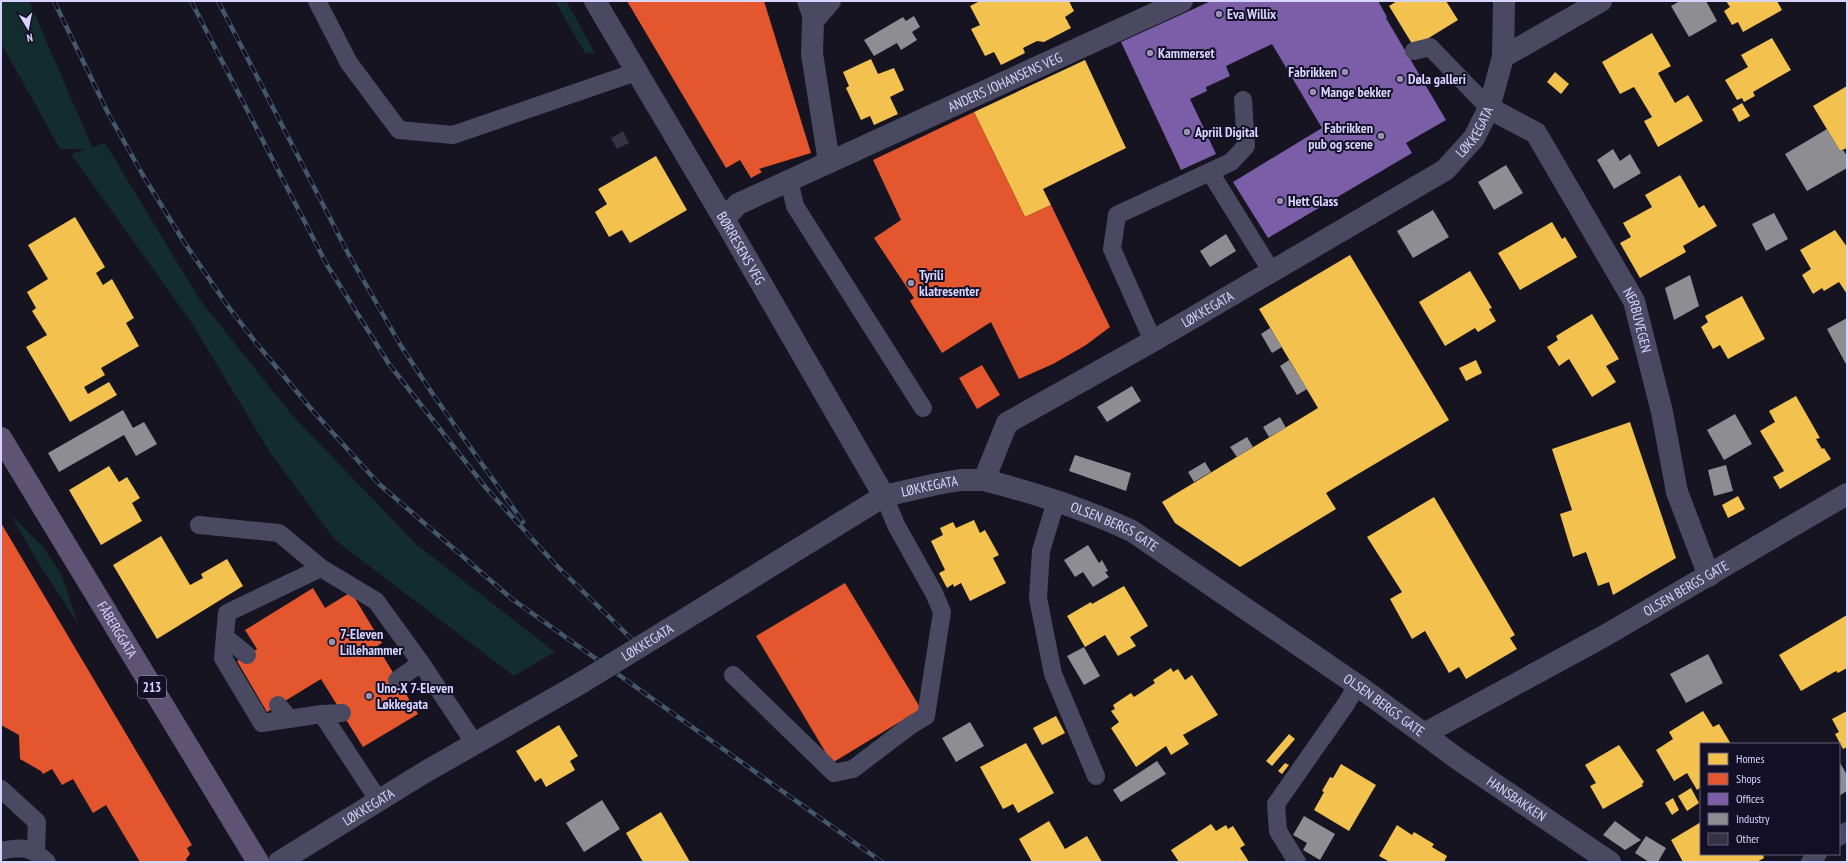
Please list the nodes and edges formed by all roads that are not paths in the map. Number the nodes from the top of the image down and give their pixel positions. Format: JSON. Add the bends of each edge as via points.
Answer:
{"nodes":[{"id":1,"x":317,"y":1,"type":"edge"},
{"id":2,"x":595,"y":1,"type":"edge"},
{"id":3,"x":806,"y":1,"type":"edge"},
{"id":4,"x":830,"y":1,"type":"edge"},
{"id":5,"x":1182,"y":1,"type":"edge"},
{"id":6,"x":1504,"y":1,"type":"edge"},
{"id":7,"x":1601,"y":1,"type":"edge"},
{"id":8,"x":813,"y":21,"type":"junction"},
{"id":9,"x":1414,"y":51,"type":"dead end"},
{"id":10,"x":1503,"y":57,"type":"junction"},
{"id":11,"x":636,"y":72,"type":"junction"},
{"id":12,"x":1243,"y":100,"type":"dead end"},
{"id":13,"x":1489,"y":108,"type":"junction"},
{"id":14,"x":829,"y":162,"type":"junction"},
{"id":15,"x":1210,"y":172,"type":"junction"},
{"id":16,"x":789,"y":180,"type":"junction"},
{"id":17,"x":724,"y":219,"type":"junction"},
{"id":18,"x":1272,"y":272,"type":"junction"},
{"id":19,"x":1153,"y":341,"type":"junction"},
{"id":20,"x":923,"y":408,"type":"dead end"},
{"id":21,"x":1,"y":438,"type":"edge"},
{"id":22,"x":984,"y":480,"type":"junction"},
{"id":23,"x":1847,"y":494,"type":"edge"},
{"id":24,"x":884,"y":496,"type":"junction"},
{"id":25,"x":1056,"y":501,"type":"junction"},
{"id":26,"x":199,"y":525,"type":"dead end"},
{"id":27,"x":321,"y":568,"type":"junction"},
{"id":28,"x":1709,"y":576,"type":"junction"},
{"id":29,"x":225,"y":637,"type":"junction"},
{"id":30,"x":247,"y":655,"type":"dead end"},
{"id":31,"x":421,"y":663,"type":"junction"},
{"id":32,"x":733,"y":675,"type":"dead end"},
{"id":33,"x":397,"y":680,"type":"dead end"},
{"id":34,"x":1357,"y":685,"type":"junction"},
{"id":35,"x":278,"y":705,"type":"dead end"},
{"id":36,"x":342,"y":713,"type":"dead end"},
{"id":37,"x":322,"y":714,"type":"junction"},
{"id":38,"x":290,"y":719,"type":"junction"},
{"id":39,"x":1424,"y":734,"type":"junction"},
{"id":40,"x":475,"y":744,"type":"junction"},
{"id":41,"x":1096,"y":776,"type":"dead end"},
{"id":42,"x":1,"y":790,"type":"edge"},
{"id":43,"x":379,"y":801,"type":"junction"},
{"id":44,"x":1,"y":850,"type":"edge"},
{"id":45,"x":42,"y":857,"type":"edge"},
{"id":46,"x":258,"y":862,"type":"edge"},
{"id":47,"x":280,"y":862,"type":"edge"},
{"id":48,"x":1297,"y":862,"type":"edge"},
{"id":49,"x":1610,"y":862,"type":"edge"}],
"edges":[{"from":1,"to":11,"type":"lane","via":[[349,63],[399,130],[453,135]]},
{"from":2,"to":11,"type":"street","name":"BØRRESENS VEG"},
{"from":3,"to":8,"type":"lane"},
{"from":4,"to":8,"type":"street"},
{"from":5,"to":14,"type":"street","name":"ANDERS JOHANSENS VEG"},
{"from":6,"to":10,"type":"street","name":"LØKKEGATA"},
{"from":7,"to":10,"type":"street"},
{"from":8,"to":14,"type":"street","via":[[812,54]]},
{"from":9,"to":13,"type":"lane","via":[[1430,47]]},
{"from":10,"to":13,"type":"street","name":"LØKKEGATA"},
{"from":11,"to":17,"type":"street","name":"BØRRESENS VEG"},
{"from":12,"to":15,"type":"lane","via":[[1246,146],[1231,162]]},
{"from":13,"to":18,"type":"street","name":"LØKKEGATA","via":[[1474,138],[1444,170]]},
{"from":13,"to":28,"type":"street","name":"NERBUVEGEN","via":[[1536,133],[1634,301],[1662,412],[1678,492]]},
{"from":14,"to":16,"type":"street","name":"ANDERS JOHANSENS VEG"},
{"from":15,"to":18,"type":"lane"},
{"from":15,"to":19,"type":"lane","via":[[1117,215],[1112,249]]},
{"from":16,"to":17,"type":"street","name":"ANDERS JOHANSENS VEG","via":[[738,204]]},
{"from":16,"to":20,"type":"lane","via":[[795,206]]},
{"from":17,"to":24,"type":"street","name":"BØRRESENS VEG"},
{"from":18,"to":19,"type":"street","name":"LØKKEGATA"},
{"from":19,"to":22,"type":"street","name":"LØKKEGATA","via":[[1007,423]]},
{"from":21,"to":46,"type":"main road","name":"FÅBERGGATA","number":"213"},
{"from":22,"to":24,"type":"street","name":"LØKKEGATA","via":[[960,480]]},
{"from":22,"to":25,"type":"street","name":"OLSEN BERGS GATE"},
{"from":23,"to":28,"type":"street","name":"OLSEN BERGS GATE"},
{"from":24,"to":32,"type":"lane","via":[[896,525],[942,612],[926,716],[854,769],[834,773]]},
{"from":24,"to":40,"type":"street","name":"LØKKEGATA","bridge":true,"via":[[582,683]]},
{"from":25,"to":34,"type":"street","name":"OLSEN BERGS GATE","via":[[1099,515],[1132,531]]},
{"from":25,"to":41,"type":"lane","via":[[1041,551],[1038,598],[1053,674]]},
{"from":26,"to":27,"type":"lane","via":[[279,533]]},
{"from":27,"to":29,"type":"lane","via":[[227,613]]},
{"from":27,"to":31,"type":"lane","via":[[376,601]]},
{"from":28,"to":39,"type":"street","name":"OLSEN BERGS GATE"},
{"from":29,"to":30,"type":"lane"},
{"from":29,"to":38,"type":"lane","via":[[223,658],[262,723]]},
{"from":31,"to":33,"type":"lane"},
{"from":31,"to":40,"type":"lane"},
{"from":34,"to":39,"type":"street","name":"OLSEN BERGS GATE"},
{"from":34,"to":48,"type":"lane","via":[[1276,804],[1278,831]]},
{"from":35,"to":38,"type":"lane"},
{"from":36,"to":37,"type":"lane"},
{"from":37,"to":38,"type":"lane"},
{"from":37,"to":43,"type":"lane"},
{"from":39,"to":49,"type":"street","name":"HANSBAKKEN"},
{"from":40,"to":43,"type":"street","name":"LØKKEGATA"},
{"from":42,"to":45,"type":"lane","via":[[37,822]]},
{"from":43,"to":47,"type":"street","name":"LØKKEGATA"},
{"from":44,"to":45,"type":"lane","via":[[18,847]]}]}
